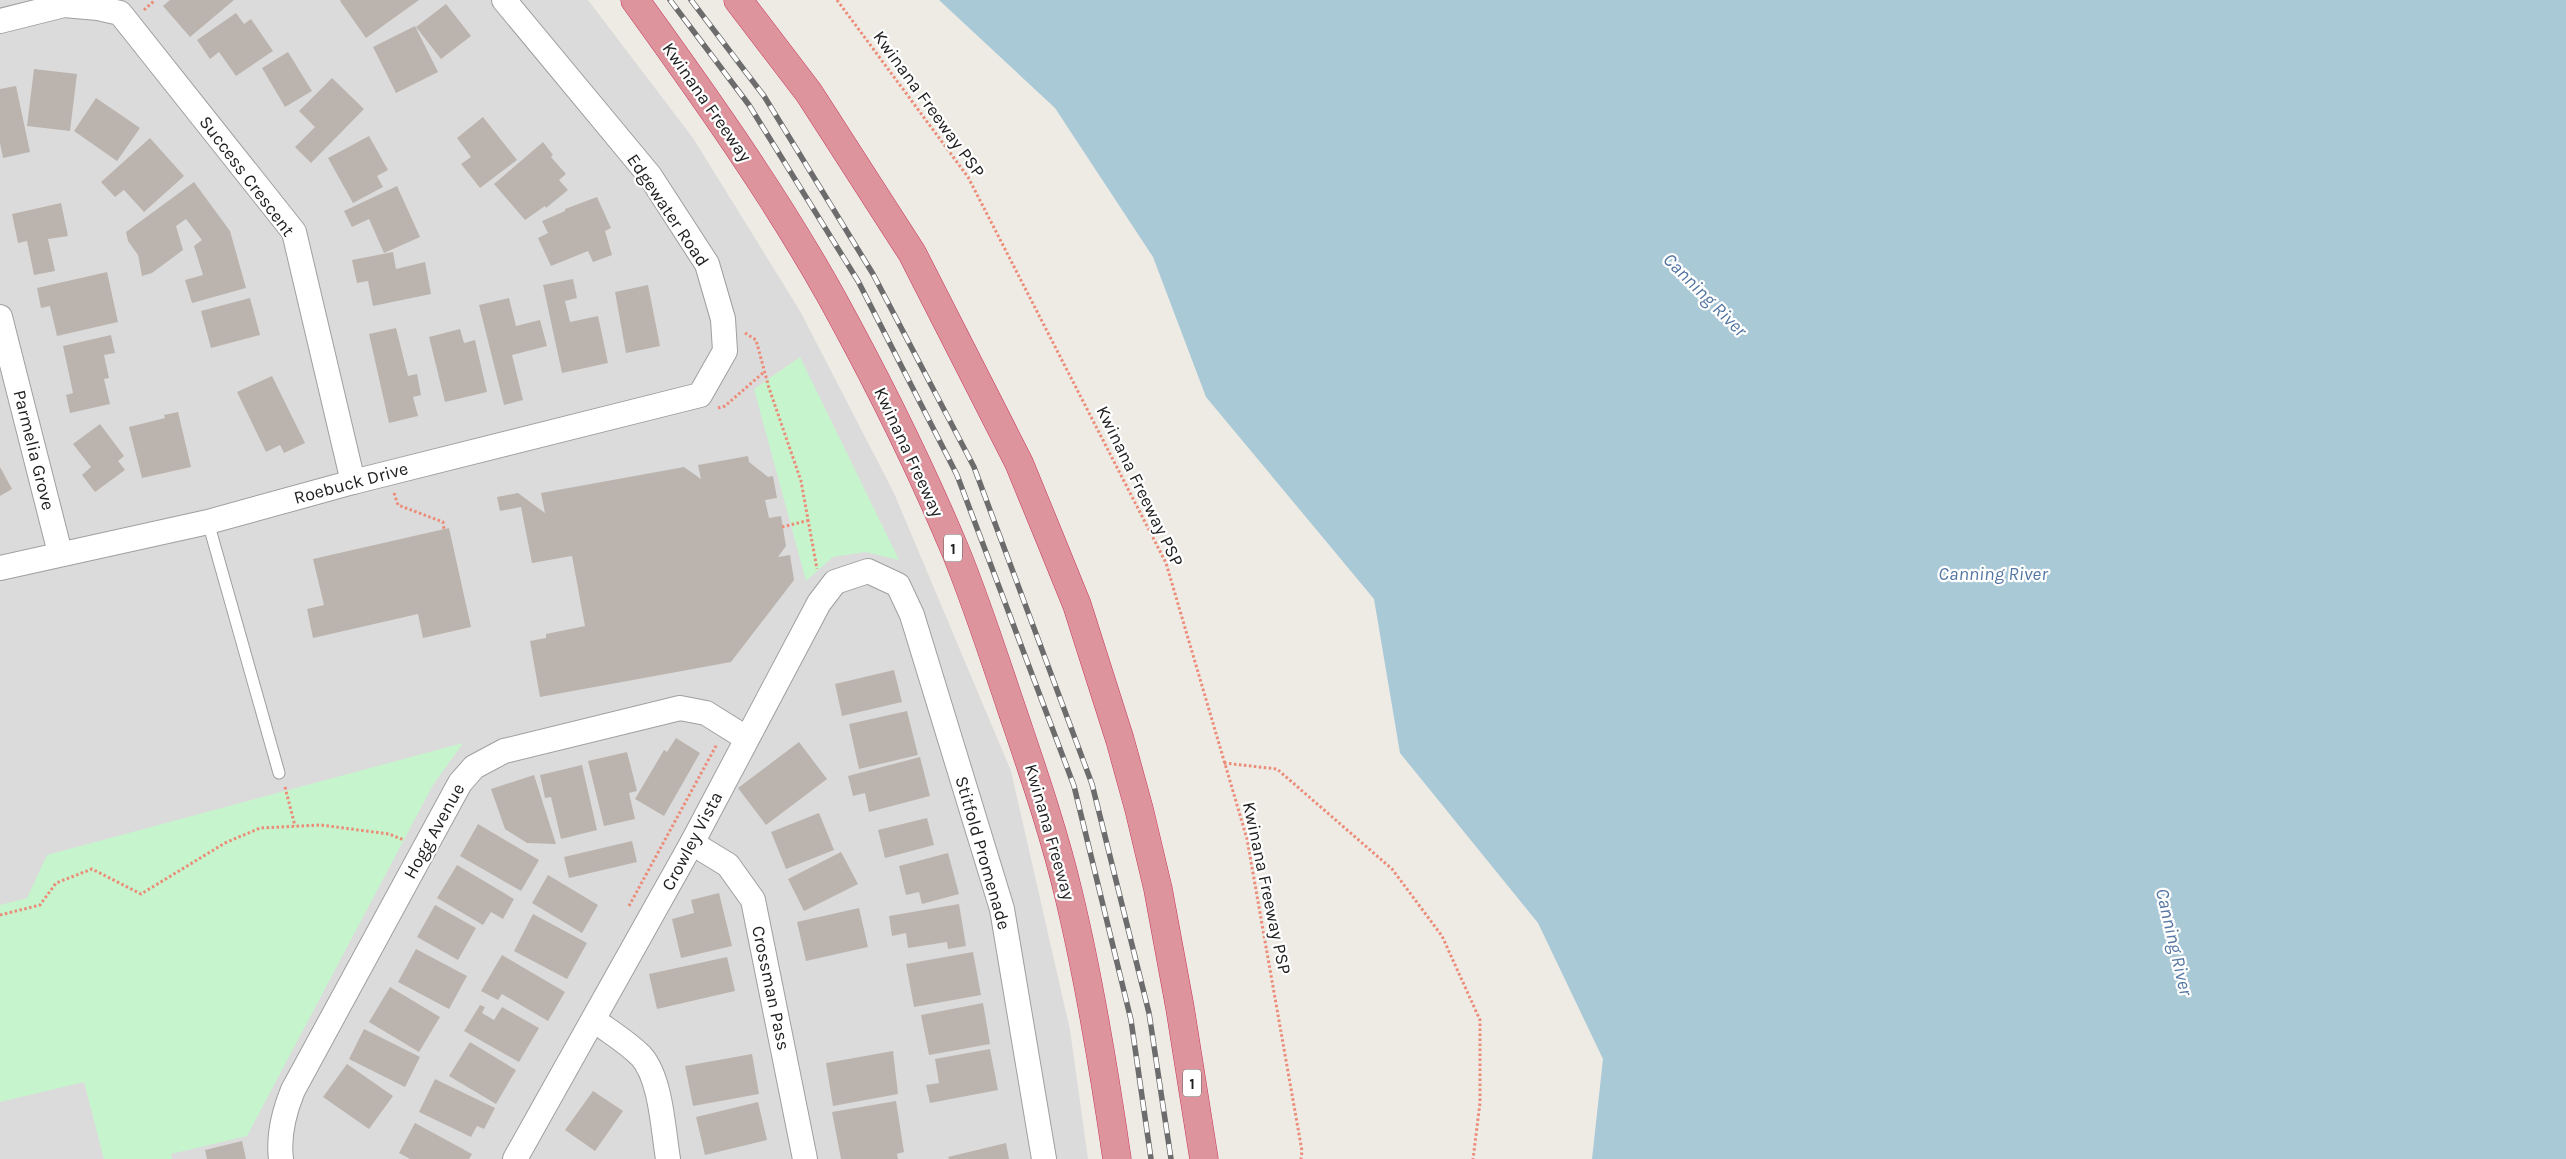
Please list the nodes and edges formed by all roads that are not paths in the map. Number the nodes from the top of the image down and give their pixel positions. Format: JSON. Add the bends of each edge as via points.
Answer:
{"nodes":[{"id":1,"x":504,"y":0,"type":"edge"},
{"id":2,"x":635,"y":0,"type":"edge"},
{"id":3,"x":738,"y":0,"type":"edge"},
{"id":4,"x":0,"y":20,"type":"edge"},
{"id":5,"x":0,"y":317,"type":"edge"},
{"id":6,"x":700,"y":395,"type":"joint"},
{"id":7,"x":353,"y":482,"type":"junction"},
{"id":8,"x":208,"y":522,"type":"junction"},
{"id":9,"x":60,"y":554,"type":"junction"},
{"id":10,"x":0,"y":568,"type":"edge"},
{"id":11,"x":898,"y":585,"type":"joint"},
{"id":12,"x":746,"y":738,"type":"junction"},
{"id":13,"x":279,"y":773,"type":"road end"},
{"id":14,"x":692,"y":843,"type":"junction"},
{"id":15,"x":594,"y":1020,"type":"junction"},
{"id":16,"x":281,"y":1159,"type":"edge"},
{"id":17,"x":515,"y":1159,"type":"edge"},
{"id":18,"x":668,"y":1159,"type":"edge"},
{"id":19,"x":805,"y":1159,"type":"edge"},
{"id":20,"x":1044,"y":1159,"type":"edge"},
{"id":21,"x":1118,"y":1159,"type":"edge"},
{"id":22,"x":1204,"y":1159,"type":"edge"}],
"edges":[{"from":1,"to":6,"type":"street","name":"Edgewater Road","via":[[650,176],[706,264],[723,319],[725,352]]},
{"from":2,"to":21,"type":"highway","name":"Kwinana Freeway","number":"1","via":[[724,125],[831,296],[889,407],[956,554],[1032,767],[1069,894],[1098,1026]]},
{"from":3,"to":22,"type":"highway","number":"1","via":[[809,93],[912,253],[1019,463],[1077,605],[1120,740],[1158,889]]},
{"from":4,"to":7,"type":"street","name":"Success Crescent","via":[[64,5],[120,13],[294,232]]},
{"from":5,"to":9,"type":"street","name":"Parmelia Grove"},
{"from":6,"to":7,"type":"street","name":"Roebuck Drive"},
{"from":7,"to":8,"type":"street","name":"Roebuck Drive"},
{"from":8,"to":9,"type":"street","name":"Roebuck Drive"},
{"from":8,"to":13,"type":"lane"},
{"from":9,"to":10,"type":"street","name":"Roebuck Drive"},
{"from":11,"to":12,"type":"street","name":"Crowley Vista","via":[[868,571],[835,582],[819,603]]},
{"from":11,"to":20,"type":"street","name":"Stitfold Promenade","via":[[912,615],[1002,909]]},
{"from":12,"to":14,"type":"street","name":"Crowley Vista"},
{"from":12,"to":16,"type":"street","name":"Hogg Avenue","via":[[706,714],[680,708],[494,755],[474,767],[460,783],[293,1090],[285,1109],[280,1136]]},
{"from":14,"to":15,"type":"street","name":"Crowley Vista"},
{"from":14,"to":19,"type":"street","name":"Crossman Pass","via":[[728,865],[753,900]]},
{"from":15,"to":17,"type":"street","name":"Crowley Vista"},
{"from":15,"to":18,"type":"street","via":[[631,1047],[650,1070]]}]}
